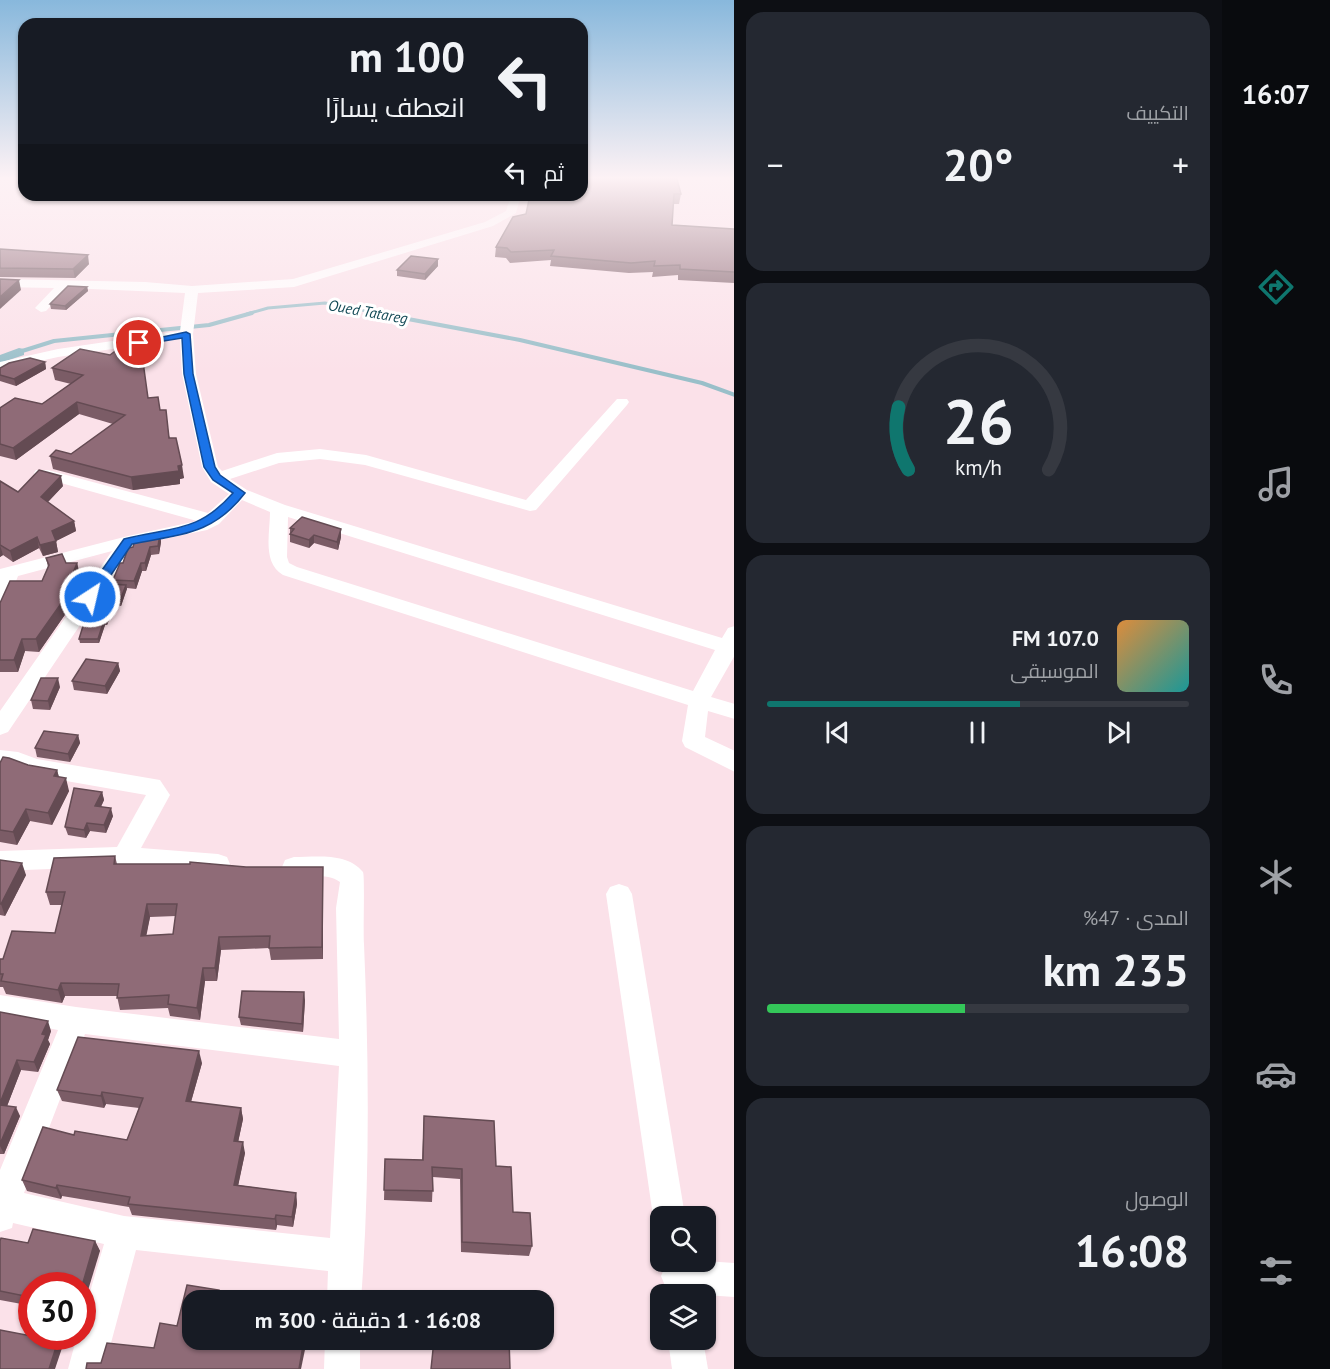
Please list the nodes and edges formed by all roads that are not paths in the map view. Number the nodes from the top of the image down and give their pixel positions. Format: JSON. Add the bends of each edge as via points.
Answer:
{"nodes":[{"id":1,"x":427,"y":243,"type":"edge"},
{"id":2,"x":0,"y":283,"type":"edge"},
{"id":3,"x":64,"y":285,"type":"junction"},
{"id":4,"x":192,"y":290,"type":"junction"},
{"id":5,"x":41,"y":308,"type":"dead end"},
{"id":6,"x":186,"y":334,"type":"junction"},
{"id":7,"x":0,"y":366,"type":"edge"},
{"id":8,"x":622,"y":402,"type":"dead end"},
{"id":9,"x":42,"y":473,"type":"edge"},
{"id":10,"x":217,"y":478,"type":"junction"},
{"id":11,"x":239,"y":493,"type":"junction"},
{"id":12,"x":279,"y":509,"type":"junction"},
{"id":13,"x":213,"y":520,"type":"junction"},
{"id":14,"x":128,"y":541,"type":"junction"},
{"id":15,"x":6,"y":573,"type":"edge"},
{"id":16,"x":0,"y":597,"type":"edge"},
{"id":17,"x":733,"y":643,"type":"edge"},
{"id":18,"x":699,"y":699,"type":"junction"},
{"id":19,"x":734,"y":712,"type":"edge"},
{"id":20,"x":0,"y":727,"type":"edge"},
{"id":21,"x":0,"y":758,"type":"edge"},
{"id":22,"x":734,"y":763,"type":"edge"},
{"id":23,"x":124,"y":856,"type":"junction"},
{"id":24,"x":0,"y":861,"type":"edge"},
{"id":25,"x":238,"y":866,"type":"edge"},
{"id":26,"x":270,"y":867,"type":"edge"},
{"id":27,"x":619,"y":894,"type":"dead end"},
{"id":28,"x":0,"y":1007,"type":"edge"},
{"id":29,"x":76,"y":1020,"type":"junction"},
{"id":30,"x":354,"y":1054,"type":"junction"},
{"id":31,"x":667,"y":1206,"type":"edge"},
{"id":32,"x":2,"y":1210,"type":"edge"},
{"id":33,"x":124,"y":1232,"type":"junction"},
{"id":34,"x":345,"y":1256,"type":"junction"},
{"id":35,"x":678,"y":1277,"type":"edge"},
{"id":36,"x":734,"y":1280,"type":"edge"},
{"id":37,"x":344,"y":1290,"type":"edge"},
{"id":38,"x":343,"y":1350,"type":"edge"},
{"id":39,"x":687,"y":1350,"type":"edge"},
{"id":40,"x":86,"y":1369,"type":"edge"},
{"id":41,"x":342,"y":1369,"type":"edge"},
{"id":42,"x":690,"y":1369,"type":"edge"}],
"edges":[{"from":1,"to":4,"type":"street","via":[[294,283]]},
{"from":2,"to":3,"type":"street"},
{"from":3,"to":4,"type":"street"},
{"from":3,"to":5,"type":"street"},
{"from":4,"to":6,"type":"street"},
{"from":6,"to":7,"type":"street"},
{"from":6,"to":10,"type":"street","via":[[189,374],[210,467]]},
{"from":8,"to":10,"type":"street","via":[[530,506],[366,460],[320,454],[277,458]]},
{"from":9,"to":13,"type":"street"},
{"from":10,"to":11,"type":"street"},
{"from":11,"to":12,"type":"street"},
{"from":11,"to":13,"type":"street"},
{"from":12,"to":17,"type":"street"},
{"from":12,"to":18,"type":"street","via":[[278,557],[281,566],[290,571]]},
{"from":13,"to":14,"type":"street"},
{"from":14,"to":15,"type":"street"},
{"from":14,"to":20,"type":"street"},
{"from":15,"to":16,"type":"street"},
{"from":17,"to":18,"type":"street"},
{"from":18,"to":19,"type":"street"},
{"from":18,"to":22,"type":"street","via":[[693,741]]},
{"from":21,"to":23,"type":"street","via":[[32,767],[152,786],[158,795]]},
{"from":23,"to":24,"type":"street"},
{"from":23,"to":25,"type":"street"},
{"from":26,"to":30,"type":"street","via":[[337,867],[353,878],[349,908]]},
{"from":27,"to":31,"type":"street"},
{"from":28,"to":29,"type":"street"},
{"from":29,"to":30,"type":"street"},
{"from":29,"to":32,"type":"street"},
{"from":30,"to":34,"type":"street"},
{"from":32,"to":33,"type":"street"},
{"from":33,"to":34,"type":"street"},
{"from":33,"to":40,"type":"street"},
{"from":34,"to":37,"type":"street"},
{"from":35,"to":36,"type":"street"},
{"from":38,"to":41,"type":"street"},
{"from":39,"to":42,"type":"street"}]}
